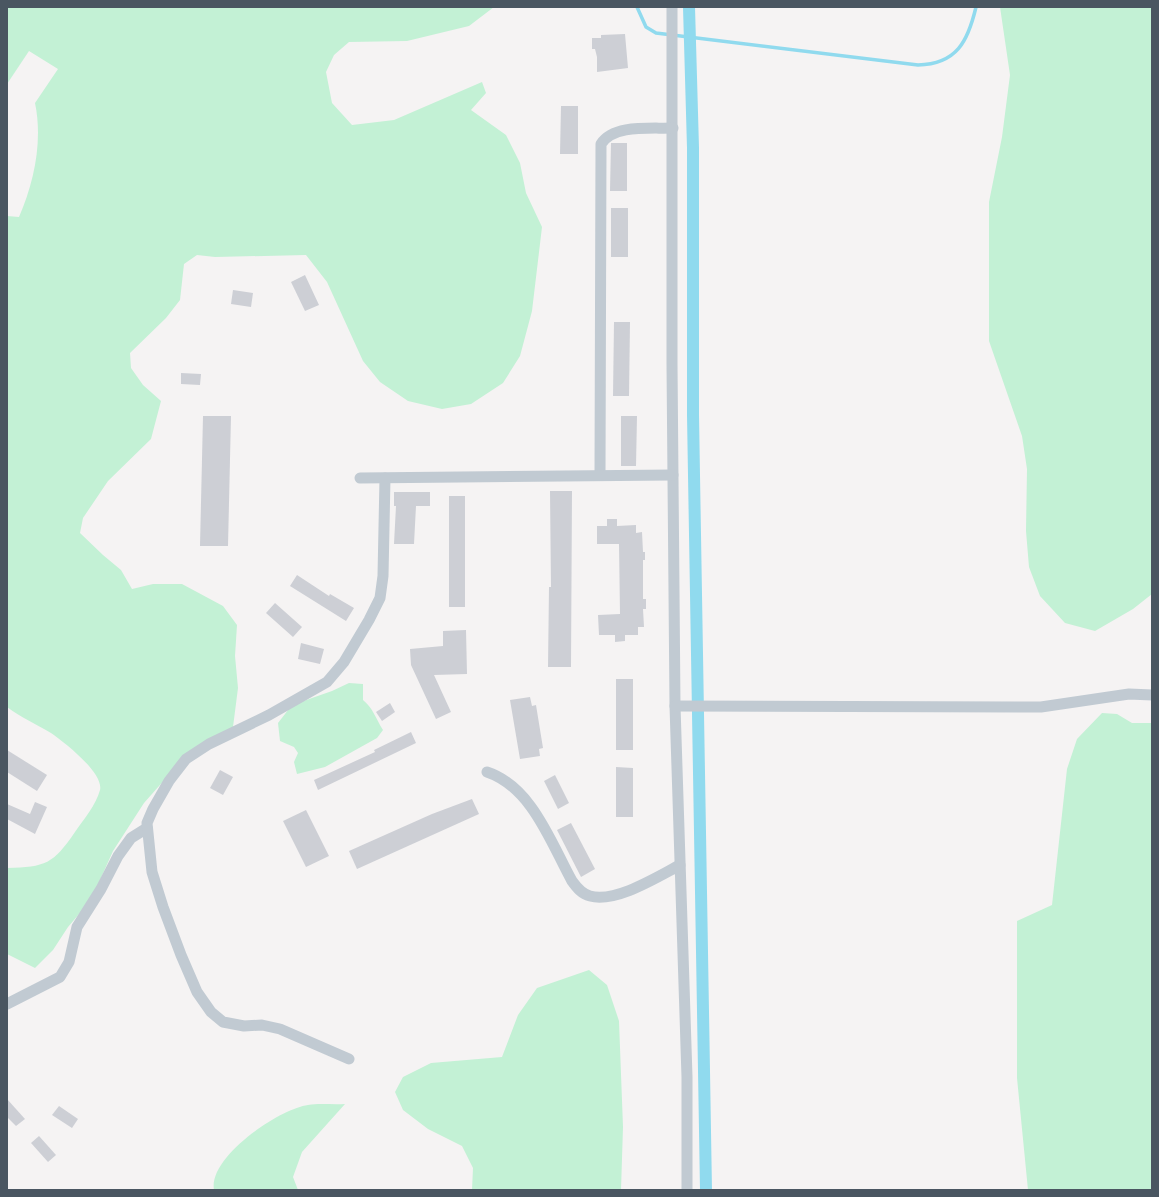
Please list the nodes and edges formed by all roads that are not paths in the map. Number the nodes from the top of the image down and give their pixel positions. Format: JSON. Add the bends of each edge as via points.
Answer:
{"nodes":[{"id":1,"x":672,"y":7,"type":"edge"},
{"id":2,"x":673,"y":128,"type":"junction"},
{"id":3,"x":600,"y":475,"type":"junction"},
{"id":4,"x":673,"y":475,"type":"junction"},
{"id":5,"x":360,"y":478,"type":"dead end"},
{"id":6,"x":385,"y":478,"type":"junction"},
{"id":7,"x":1152,"y":695,"type":"edge"},
{"id":8,"x":678,"y":706,"type":"junction"},
{"id":9,"x":487,"y":772,"type":"dead end"},
{"id":10,"x":147,"y":828,"type":"junction"},
{"id":11,"x":680,"y":865,"type":"junction"},
{"id":12,"x":7,"y":1004,"type":"edge"},
{"id":13,"x":349,"y":1059,"type":"dead end"},
{"id":14,"x":687,"y":1190,"type":"edge"}],
"edges":[{"from":1,"to":2,"type":"street"},
{"from":2,"to":3,"type":"street","via":[[616,130],[600,144]]},
{"from":2,"to":4,"type":"street"},
{"from":3,"to":4,"type":"street"},
{"from":3,"to":6,"type":"street"},
{"from":4,"to":8,"type":"street"},
{"from":5,"to":6,"type":"street"},
{"from":6,"to":10,"type":"street","via":[[383,576],[380,598],[344,662],[327,682],[269,715],[209,744],[186,760],[169,781],[153,809]]},
{"from":7,"to":8,"type":"street","via":[[1129,694],[1041,707]]},
{"from":8,"to":11,"type":"street"},
{"from":9,"to":11,"type":"street","via":[[505,780],[524,798],[538,818],[572,881],[578,890],[589,896],[609,897],[648,882]]},
{"from":10,"to":12,"type":"street","via":[[130,838],[118,856],[77,927],[69,962],[60,977]]},
{"from":10,"to":13,"type":"street","via":[[152,872],[163,907],[197,992],[211,1012],[223,1022],[280,1029]]},
{"from":11,"to":14,"type":"street","via":[[687,1077]]}]}
